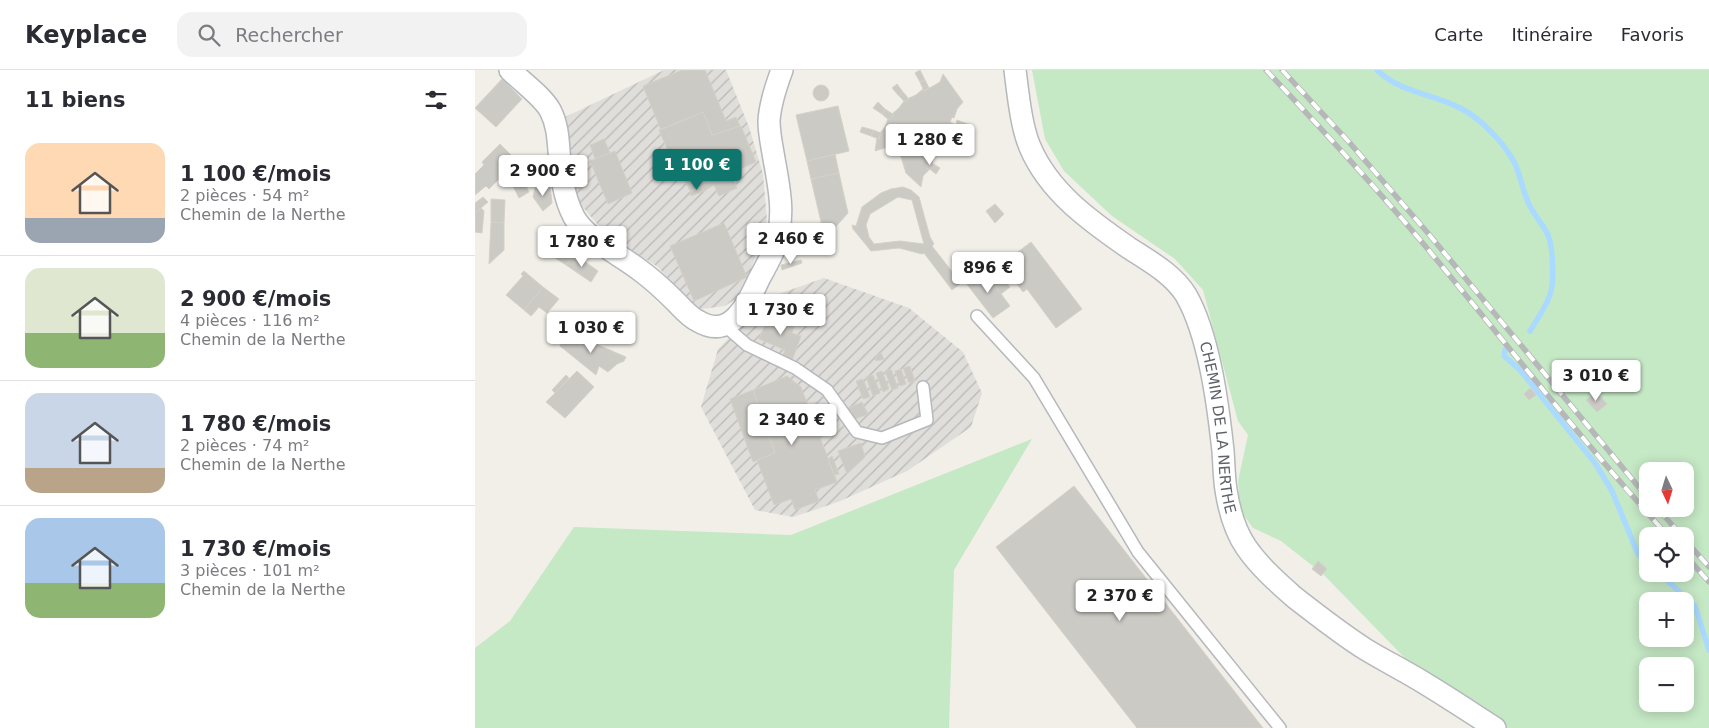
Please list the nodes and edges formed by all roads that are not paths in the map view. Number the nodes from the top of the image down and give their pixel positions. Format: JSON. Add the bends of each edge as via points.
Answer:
{"nodes":[{"id":1,"x":510,"y":70,"type":"edge"},
{"id":2,"x":782,"y":70,"type":"edge"},
{"id":3,"x":1015,"y":70,"type":"edge"},
{"id":4,"x":977,"y":316,"type":"dead end"},
{"id":5,"x":724,"y":325,"type":"junction"},
{"id":6,"x":923,"y":388,"type":"dead end"},
{"id":7,"x":1280,"y":728,"type":"edge"},
{"id":8,"x":1495,"y":728,"type":"edge"}],
"edges":[{"from":1,"to":5,"type":"street","via":[[547,105],[554,118],[564,192],[578,224],[658,284],[696,321],[710,326]]},
{"from":2,"to":5,"type":"street","via":[[769,121],[781,196],[778,232],[749,300]]},
{"from":3,"to":8,"type":"street","name":"CHEMIN DE LA NERTHE","via":[[1029,144],[1049,180],[1087,218],[1178,283],[1186,296],[1203,336],[1218,412],[1229,504],[1245,546],[1283,587],[1332,626]]},
{"from":4,"to":7,"type":"lane","via":[[1034,378],[1138,552]]},
{"from":5,"to":6,"type":"lane","via":[[747,345],[795,368],[827,390],[857,432],[882,438],[927,420]]}]}
